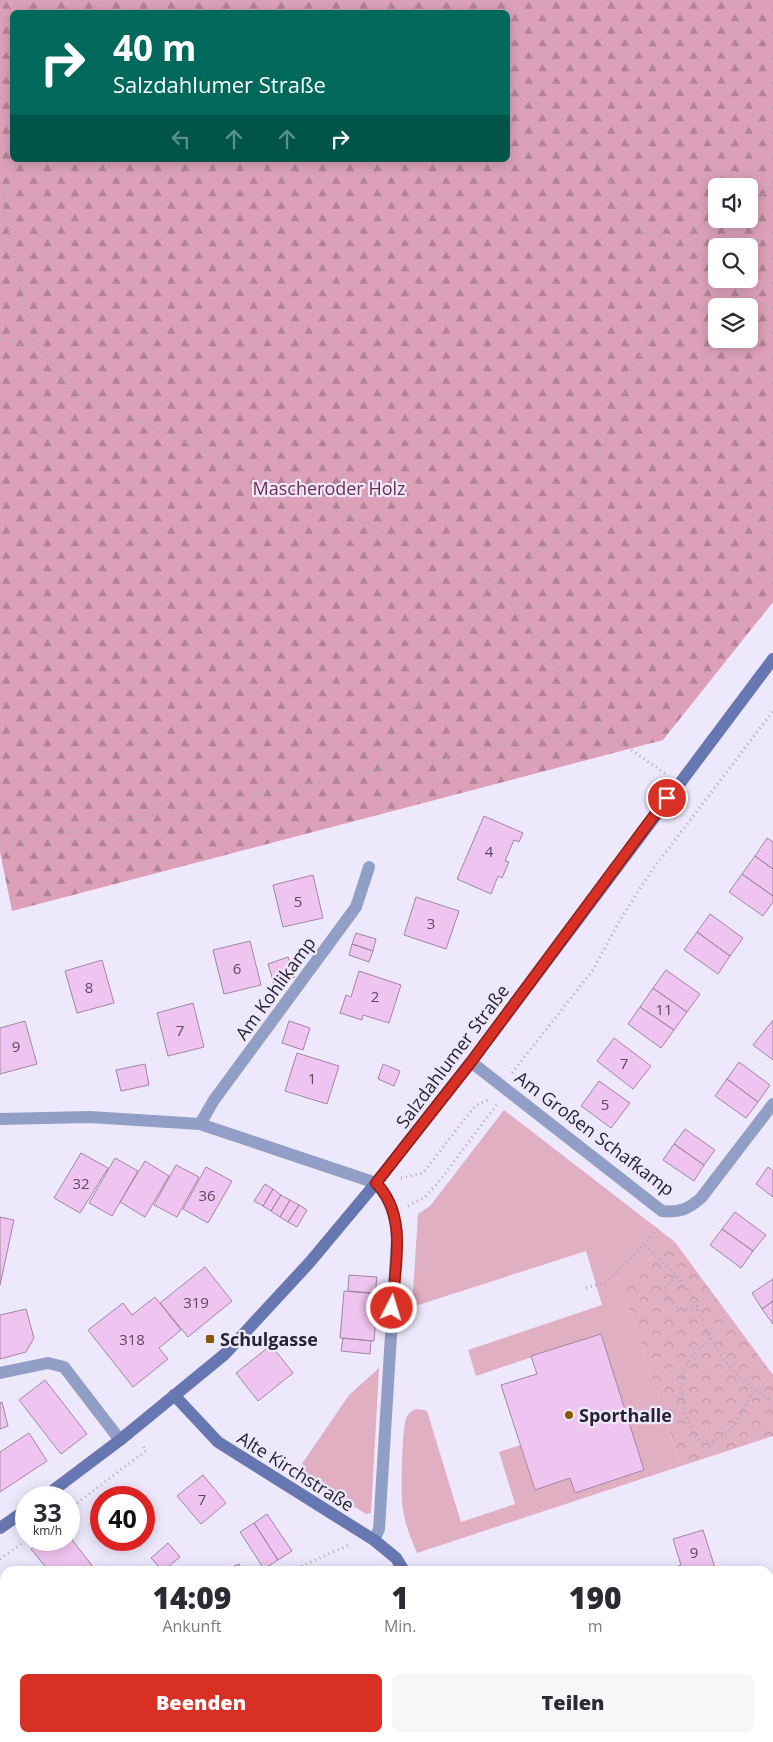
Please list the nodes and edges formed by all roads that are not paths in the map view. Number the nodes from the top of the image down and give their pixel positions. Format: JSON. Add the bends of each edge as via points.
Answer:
{"nodes":[{"id":1,"x":773,"y":659,"type":"edge"},
{"id":2,"x":369,"y":867,"type":"dead end"},
{"id":3,"x":471,"y":1062,"type":"junction"},
{"id":4,"x":773,"y":1104,"type":"edge"},
{"id":5,"x":0,"y":1119,"type":"edge"},
{"id":6,"x":200,"y":1124,"type":"junction"},
{"id":7,"x":376,"y":1183,"type":"junction"},
{"id":8,"x":0,"y":1373,"type":"edge"},
{"id":9,"x":174,"y":1395,"type":"junction"},
{"id":10,"x":120,"y":1440,"type":"junction"},
{"id":11,"x":59,"y":1486,"type":"edge"},
{"id":12,"x":15,"y":1518,"type":"edge"},
{"id":13,"x":0,"y":1528,"type":"edge"},
{"id":14,"x":374,"y":1540,"type":"junction"},
{"id":15,"x":401,"y":1566,"type":"edge"}],
"edges":[{"from":1,"to":3,"type":"main road","name":"Salzdahlumer Straße"},
{"from":2,"to":6,"type":"street","name":"Am Kohlikamp","via":[[356,907],[214,1100]]},
{"from":3,"to":4,"type":"street","name":"Am Großen Schafkamp","via":[[662,1211],[688,1209],[702,1198]]},
{"from":3,"to":7,"type":"main road","name":"Salzdahlumer Straße"},
{"from":5,"to":6,"type":"street","via":[[90,1117]]},
{"from":6,"to":7,"type":"street"},
{"from":7,"to":9,"type":"main road","name":"Salzdahlumer Straße","via":[[246,1333]]},
{"from":7,"to":14,"type":"street","via":[[386,1193],[395,1213],[397,1238],[380,1519]]},
{"from":8,"to":10,"type":"street","via":[[48,1363],[64,1367]]},
{"from":9,"to":10,"type":"main road","name":"Salzdahlumer Straße"},
{"from":9,"to":14,"type":"main road","name":"Alte Kirchstraße","via":[[218,1442]]},
{"from":10,"to":11,"type":"main road","name":"Salzdahlumer Straße"},
{"from":12,"to":13,"type":"main road"},
{"from":14,"to":15,"type":"main road","name":"Alte Kirchstraße"}]}
